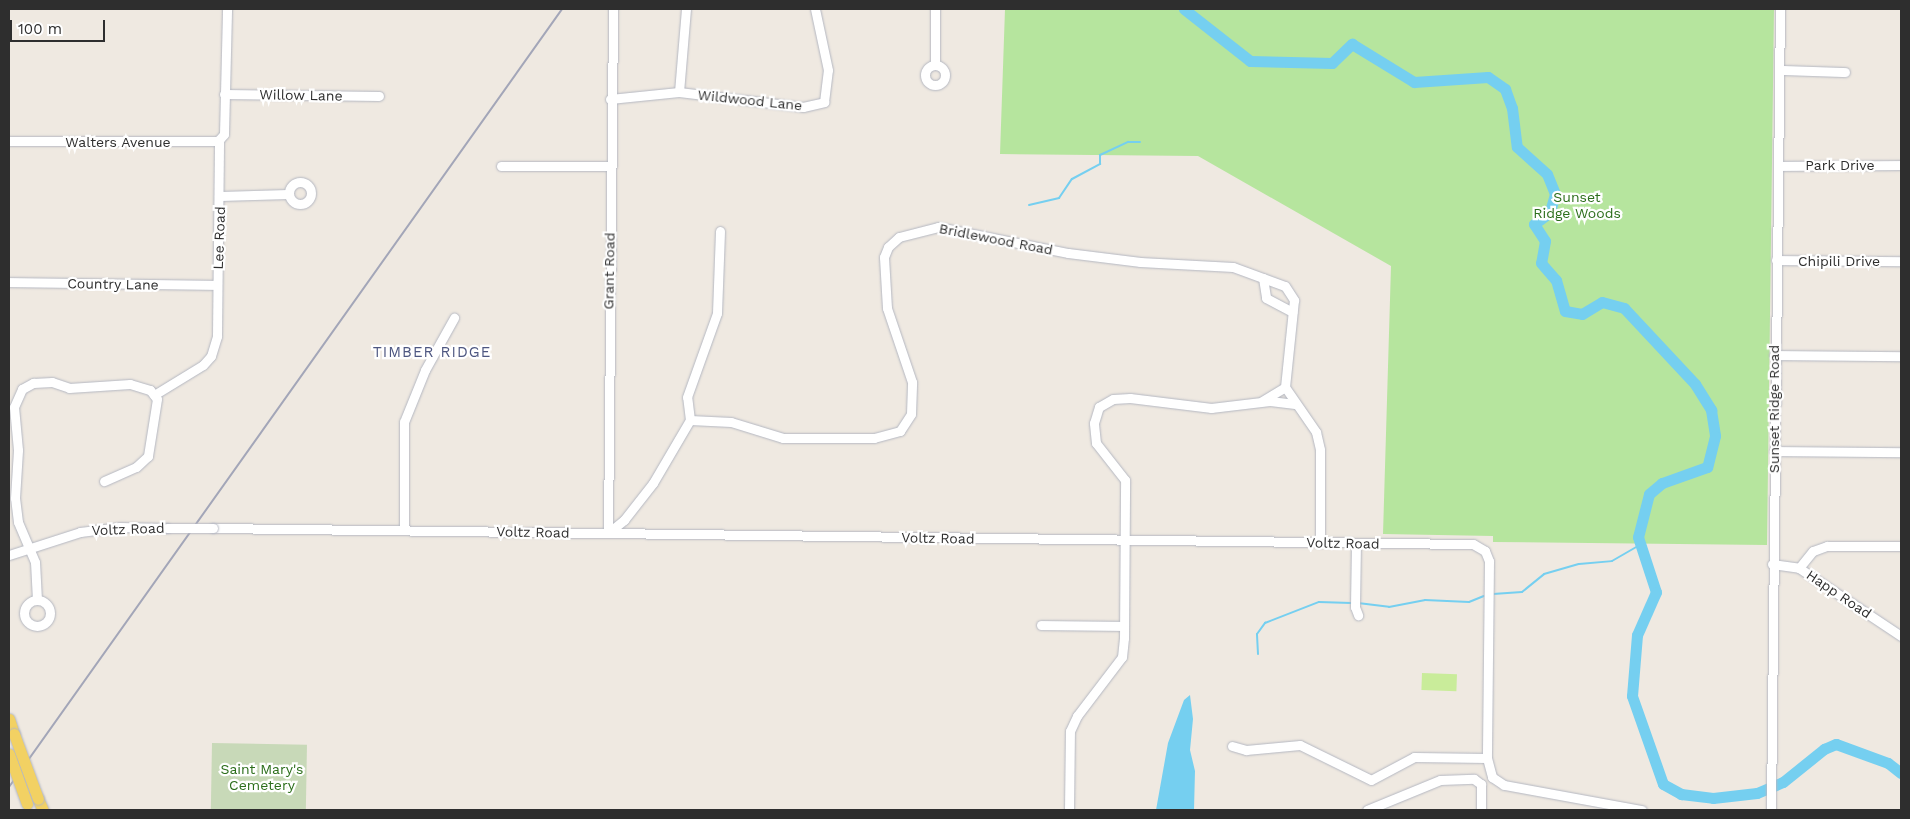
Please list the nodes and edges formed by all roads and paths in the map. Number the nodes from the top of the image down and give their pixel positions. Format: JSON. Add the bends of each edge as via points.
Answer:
{"nodes":[{"id":1,"x":227,"y":9,"type":"edge"},
{"id":2,"x":613,"y":9,"type":"edge"},
{"id":3,"x":686,"y":9,"type":"edge"},
{"id":4,"x":815,"y":9,"type":"edge"},
{"id":5,"x":935,"y":9,"type":"edge"},
{"id":6,"x":1780,"y":9,"type":"edge"},
{"id":7,"x":935,"y":65,"type":"dead end"},
{"id":8,"x":1780,"y":70,"type":"junction"},
{"id":9,"x":1845,"y":72,"type":"dead end"},
{"id":10,"x":679,"y":92,"type":"junction"},
{"id":11,"x":224,"y":94,"type":"junction"},
{"id":12,"x":378,"y":96,"type":"dead end"},
{"id":13,"x":610,"y":99,"type":"junction"},
{"id":14,"x":221,"y":137,"type":"junction"},
{"id":15,"x":9,"y":141,"type":"edge"},
{"id":16,"x":1901,"y":165,"type":"edge"},
{"id":17,"x":501,"y":166,"type":"dead end"},
{"id":18,"x":611,"y":166,"type":"junction"},
{"id":19,"x":1778,"y":166,"type":"junction"},
{"id":20,"x":288,"y":194,"type":"dead end"},
{"id":21,"x":220,"y":196,"type":"junction"},
{"id":22,"x":720,"y":231,"type":"dead end"},
{"id":23,"x":1776,"y":260,"type":"junction"},
{"id":24,"x":1901,"y":261,"type":"edge"},
{"id":25,"x":1262,"y":278,"type":"junction"},
{"id":26,"x":9,"y":282,"type":"edge"},
{"id":27,"x":217,"y":285,"type":"junction"},
{"id":28,"x":1292,"y":312,"type":"junction"},
{"id":29,"x":454,"y":318,"type":"dead end"},
{"id":30,"x":1774,"y":355,"type":"junction"},
{"id":31,"x":1901,"y":356,"type":"edge"},
{"id":32,"x":1285,"y":386,"type":"junction"},
{"id":33,"x":154,"y":395,"type":"junction"},
{"id":34,"x":1261,"y":402,"type":"junction"},
{"id":35,"x":1295,"y":404,"type":"junction"},
{"id":36,"x":690,"y":420,"type":"junction"},
{"id":37,"x":1774,"y":451,"type":"junction"},
{"id":38,"x":1901,"y":452,"type":"edge"},
{"id":39,"x":104,"y":481,"type":"dead end"},
{"id":40,"x":404,"y":530,"type":"junction"},
{"id":41,"x":608,"y":533,"type":"junction"},
{"id":42,"x":1125,"y":541,"type":"junction"},
{"id":43,"x":1320,"y":543,"type":"junction"},
{"id":44,"x":1356,"y":543,"type":"junction"},
{"id":45,"x":1901,"y":546,"type":"edge"},
{"id":46,"x":29,"y":548,"type":"junction"},
{"id":47,"x":9,"y":555,"type":"edge"},
{"id":48,"x":1772,"y":564,"type":"junction"},
{"id":49,"x":1799,"y":568,"type":"junction"},
{"id":50,"x":37,"y":600,"type":"dead end"},
{"id":51,"x":1358,"y":615,"type":"dead end"},
{"id":52,"x":1041,"y":625,"type":"dead end"},
{"id":53,"x":1124,"y":626,"type":"junction"},
{"id":54,"x":1901,"y":636,"type":"edge"},
{"id":55,"x":9,"y":719,"type":"edge"},
{"id":56,"x":1232,"y":746,"type":"dead end"},
{"id":57,"x":9,"y":754,"type":"edge"},
{"id":58,"x":1487,"y":758,"type":"junction"},
{"id":59,"x":1492,"y":777,"type":"junction"},
{"id":60,"x":1481,"y":784,"type":"junction"},
{"id":61,"x":28,"y":807,"type":"edge"},
{"id":62,"x":1771,"y":808,"type":"edge"},
{"id":63,"x":43,"y":810,"type":"edge"},
{"id":64,"x":1069,"y":810,"type":"edge"},
{"id":65,"x":1367,"y":810,"type":"edge"},
{"id":66,"x":1481,"y":810,"type":"edge"},
{"id":67,"x":1642,"y":810,"type":"edge"}],
"edges":[{"from":1,"to":11,"type":"street","name":"Lee Road"},
{"from":2,"to":13,"type":"street","name":"Grant Road"},
{"from":3,"to":10,"type":"street"},
{"from":4,"to":10,"type":"street","name":"Wildwood Lane","via":[[828,70],[824,102],[803,107]]},
{"from":5,"to":7,"type":"street"},
{"from":6,"to":8,"type":"street","name":"Sunset Ridge Road"},
{"from":8,"to":9,"type":"street"},
{"from":8,"to":19,"type":"street","name":"Sunset Ridge Road"},
{"from":10,"to":13,"type":"street","name":"Wildwood Lane"},
{"from":11,"to":12,"type":"street","name":"Willow Lane"},
{"from":11,"to":14,"type":"street","name":"Lee Road"},
{"from":13,"to":18,"type":"street","name":"Grant Road"},
{"from":14,"to":15,"type":"street","name":"Walters Avenue","via":[[208,143]]},
{"from":14,"to":21,"type":"street","name":"Lee Road"},
{"from":16,"to":19,"type":"street","name":"Park Drive"},
{"from":17,"to":18,"type":"street"},
{"from":18,"to":41,"type":"street","name":"Grant Road"},
{"from":19,"to":23,"type":"street","name":"Sunset Ridge Road"},
{"from":20,"to":21,"type":"street"},
{"from":21,"to":27,"type":"street","name":"Lee Road"},
{"from":22,"to":36,"type":"street","via":[[717,312],[687,397]]},
{"from":23,"to":24,"type":"street","name":"Chipili Drive"},
{"from":23,"to":30,"type":"street","name":"Sunset Ridge Road"},
{"from":25,"to":28,"type":"street","via":[[1266,298]]},
{"from":25,"to":28,"type":"street","name":"Bridlewood Road","via":[[1285,286],[1294,300]]},
{"from":25,"to":36,"type":"street","name":"Bridlewood Road","via":[[1251,271],[1210,263],[1130,260],[1068,253],[938,226],[919,229],[899,237],[888,247],[884,257],[887,308],[912,382],[911,414],[900,431],[874,438],[783,438],[731,422]]},
{"from":26,"to":27,"type":"street","name":"Country Lane"},
{"from":27,"to":33,"type":"street","name":"Lee Road","via":[[217,336],[211,356],[203,365]]},
{"from":28,"to":32,"type":"street","name":"Bridlewood Road"},
{"from":29,"to":40,"type":"street","via":[[425,370],[404,422]]},
{"from":30,"to":31,"type":"street"},
{"from":30,"to":37,"type":"street","name":"Sunset Ridge Road"},
{"from":32,"to":34,"type":"street"},
{"from":32,"to":35,"type":"street"},
{"from":33,"to":39,"type":"street","via":[[156,409],[148,456],[136,467]]},
{"from":33,"to":46,"type":"street","via":[[143,386],[130,384],[68,388],[52,382],[33,382],[22,389],[14,407],[18,450],[14,498],[18,522]]},
{"from":34,"to":35,"type":"street"},
{"from":34,"to":42,"type":"street","via":[[1211,408],[1130,398],[1113,399],[1099,408],[1094,423],[1096,443],[1125,480]]},
{"from":35,"to":43,"type":"street","via":[[1316,432],[1320,450]]},
{"from":36,"to":41,"type":"street","via":[[653,484],[624,520]]},
{"from":37,"to":38,"type":"street"},
{"from":37,"to":48,"type":"street","name":"Sunset Ridge Road"},
{"from":40,"to":41,"type":"street","name":"Voltz Road"},
{"from":40,"to":46,"type":"street","name":"Voltz Road","bridge":true,"via":[[100,528]]},
{"from":41,"to":42,"type":"street","name":"Voltz Road"},
{"from":42,"to":43,"type":"street","name":"Voltz Road"},
{"from":42,"to":53,"type":"street"},
{"from":43,"to":44,"type":"street","name":"Voltz Road"},
{"from":44,"to":51,"type":"street","via":[[1355,606]]},
{"from":44,"to":58,"type":"street","name":"Voltz Road","via":[[1473,544],[1485,551],[1488,561]]},
{"from":45,"to":49,"type":"street","via":[[1828,546],[1813,551]]},
{"from":46,"to":47,"type":"street","name":"Voltz Road"},
{"from":46,"to":50,"type":"street","via":[[36,571]]},
{"from":48,"to":49,"type":"street","name":"Happ Road"},
{"from":48,"to":62,"type":"street","name":"Sunset Ridge Road"},
{"from":49,"to":54,"type":"street","name":"Happ Road"},
{"from":52,"to":53,"type":"street"},
{"from":53,"to":64,"type":"street","via":[[1122,657],[1077,716],[1070,731]]},
{"from":55,"to":63,"type":"main road","bridge":true},
{"from":56,"to":58,"type":"street","via":[[1246,750],[1300,745],[1371,780],[1414,757]]},
{"from":57,"to":61,"type":"main road","bridge":true},
{"from":58,"to":59,"type":"street","name":"Voltz Road"},
{"from":59,"to":60,"type":"street"},
{"from":59,"to":67,"type":"street","via":[[1504,785]]},
{"from":60,"to":65,"type":"street","via":[[1474,779],[1440,780]]},
{"from":60,"to":66,"type":"street"}]}
